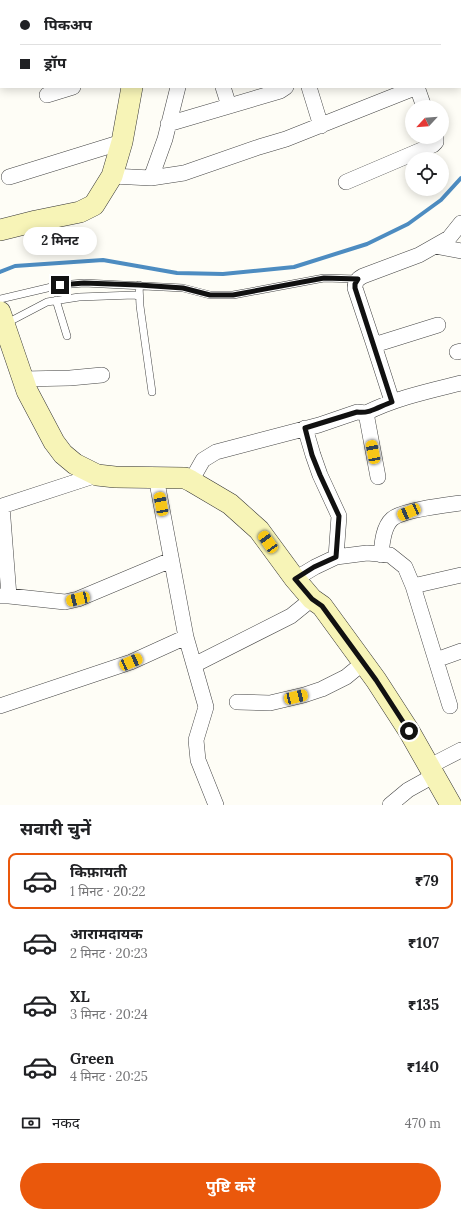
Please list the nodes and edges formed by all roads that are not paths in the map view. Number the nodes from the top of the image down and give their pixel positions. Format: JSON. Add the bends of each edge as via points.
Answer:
{"nodes":[{"id":1,"x":70,"y":88,"type":"edge"},
{"id":2,"x":132,"y":88,"type":"edge"},
{"id":3,"x":178,"y":88,"type":"edge"},
{"id":4,"x":223,"y":88,"type":"edge"},
{"id":5,"x":284,"y":88,"type":"edge"},
{"id":6,"x":310,"y":88,"type":"edge"},
{"id":7,"x":415,"y":88,"type":"edge"},
{"id":8,"x":417,"y":88,"type":"edge"},
{"id":9,"x":46,"y":95,"type":"dead end"},
{"id":10,"x":422,"y":100,"type":"edge"},
{"id":11,"x":229,"y":106,"type":"junction"},
{"id":12,"x":168,"y":124,"type":"junction"},
{"id":13,"x":321,"y":126,"type":"junction"},
{"id":14,"x":122,"y":142,"type":"junction"},
{"id":15,"x":434,"y":144,"type":"edge"},
{"id":16,"x":112,"y":176,"type":"junction"},
{"id":17,"x":9,"y":177,"type":"dead end"},
{"id":18,"x":151,"y":178,"type":"junction"},
{"id":19,"x":346,"y":182,"type":"dead end"},
{"id":20,"x":461,"y":223,"type":"edge"},
{"id":21,"x":0,"y":230,"type":"edge"},
{"id":22,"x":435,"y":246,"type":"junction"},
{"id":23,"x":461,"y":251,"type":"edge"},
{"id":24,"x":358,"y":279,"type":"junction"},
{"id":25,"x":139,"y":285,"type":"junction"},
{"id":26,"x":139,"y":296,"type":"junction"},
{"id":27,"x":56,"y":300,"type":"junction"},
{"id":28,"x":1,"y":313,"type":"edge"},
{"id":29,"x":438,"y":325,"type":"dead end"},
{"id":30,"x":67,"y":336,"type":"dead end"},
{"id":31,"x":374,"y":345,"type":"junction"},
{"id":32,"x":102,"y":375,"type":"dead end"},
{"id":33,"x":23,"y":379,"type":"junction"},
{"id":34,"x":461,"y":383,"type":"edge"},
{"id":35,"x":152,"y":392,"type":"dead end"},
{"id":36,"x":392,"y":402,"type":"junction"},
{"id":37,"x":366,"y":413,"type":"junction"},
{"id":38,"x":305,"y":428,"type":"junction"},
{"id":39,"x":97,"y":474,"type":"junction"},
{"id":40,"x":156,"y":477,"type":"junction"},
{"id":41,"x":378,"y":477,"type":"dead end"},
{"id":42,"x":191,"y":481,"type":"junction"},
{"id":43,"x":461,"y":503,"type":"edge"},
{"id":44,"x":1,"y":506,"type":"edge"},
{"id":45,"x":381,"y":555,"type":"junction"},
{"id":46,"x":336,"y":557,"type":"junction"},
{"id":47,"x":171,"y":560,"type":"junction"},
{"id":48,"x":461,"y":574,"type":"edge"},
{"id":49,"x":295,"y":579,"type":"junction"},
{"id":50,"x":413,"y":586,"type":"junction"},
{"id":51,"x":4,"y":596,"type":"edge"},
{"id":52,"x":312,"y":599,"type":"junction"},
{"id":53,"x":186,"y":637,"type":"junction"},
{"id":54,"x":461,"y":652,"type":"edge"},
{"id":55,"x":436,"y":660,"type":"junction"},
{"id":56,"x":363,"y":663,"type":"junction"},
{"id":57,"x":194,"y":665,"type":"junction"},
{"id":58,"x":237,"y":702,"type":"dead end"},
{"id":59,"x":0,"y":706,"type":"edge"},
{"id":60,"x":450,"y":706,"type":"dead end"},
{"id":61,"x":461,"y":750,"type":"edge"},
{"id":62,"x":432,"y":771,"type":"junction"},
{"id":63,"x":216,"y":805,"type":"edge"},
{"id":64,"x":390,"y":805,"type":"edge"},
{"id":65,"x":451,"y":805,"type":"edge"}],
"edges":[{"from":1,"to":9,"type":"street"},
{"from":2,"to":14,"type":"street"},
{"from":3,"to":12,"type":"street"},
{"from":4,"to":11,"type":"street"},
{"from":5,"to":11,"type":"street"},
{"from":6,"to":13,"type":"street"},
{"from":7,"to":13,"type":"street"},
{"from":8,"to":10,"type":"street"},
{"from":11,"to":12,"type":"street"},
{"from":12,"to":18,"type":"street"},
{"from":13,"to":18,"type":"street","via":[[184,173]]},
{"from":14,"to":16,"type":"street"},
{"from":14,"to":17,"type":"street"},
{"from":15,"to":19,"type":"street"},
{"from":16,"to":18,"type":"street"},
{"from":16,"to":21,"type":"street","via":[[94,205],[88,209]]},
{"from":20,"to":22,"type":"street","via":[[449,238]]},
{"from":22,"to":23,"type":"street"},
{"from":22,"to":24,"type":"street"},
{"from":24,"to":25,"type":"lane","via":[[324,278],[233,295],[210,295],[183,288]]},
{"from":24,"to":31,"type":"street","via":[[355,288]]},
{"from":25,"to":26,"type":"lane"},
{"from":25,"to":28,"type":"lane","via":[[60,285]]},
{"from":26,"to":27,"type":"lane"},
{"from":26,"to":35,"type":"lane"},
{"from":27,"to":28,"type":"lane"},
{"from":27,"to":30,"type":"lane"},
{"from":28,"to":33,"type":"street"},
{"from":29,"to":31,"type":"street"},
{"from":31,"to":36,"type":"street"},
{"from":32,"to":33,"type":"street"},
{"from":33,"to":39,"type":"street","via":[[54,442],[63,454],[75,464]]},
{"from":34,"to":36,"type":"street"},
{"from":36,"to":37,"type":"street"},
{"from":37,"to":38,"type":"street","via":[[357,412]]},
{"from":37,"to":41,"type":"street"},
{"from":38,"to":42,"type":"street","via":[[216,452],[202,460]]},
{"from":38,"to":46,"type":"street","via":[[312,455],[339,516]]},
{"from":39,"to":40,"type":"street","via":[[115,477]]},
{"from":39,"to":44,"type":"street"},
{"from":40,"to":42,"type":"street","via":[[185,478]]},
{"from":40,"to":47,"type":"street"},
{"from":42,"to":49,"type":"street","via":[[230,504],[259,530]]},
{"from":43,"to":45,"type":"street","via":[[409,512],[392,520],[384,533]]},
{"from":44,"to":51,"type":"street"},
{"from":45,"to":46,"type":"street","via":[[367,553]]},
{"from":45,"to":50,"type":"street","via":[[390,556],[405,567]]},
{"from":46,"to":49,"type":"street"},
{"from":47,"to":51,"type":"street","via":[[65,602]]},
{"from":47,"to":53,"type":"street"},
{"from":48,"to":50,"type":"street"},
{"from":49,"to":52,"type":"street"},
{"from":50,"to":55,"type":"street"},
{"from":52,"to":56,"type":"street","via":[[322,606]]},
{"from":52,"to":57,"type":"street","via":[[291,616]]},
{"from":53,"to":57,"type":"street"},
{"from":53,"to":59,"type":"street","via":[[131,662]]},
{"from":54,"to":55,"type":"street"},
{"from":55,"to":60,"type":"street"},
{"from":56,"to":58,"type":"street","via":[[346,677],[304,695],[270,703]]},
{"from":56,"to":62,"type":"street","via":[[409,731]]},
{"from":57,"to":63,"type":"street","via":[[206,707],[196,740],[198,760]]},
{"from":61,"to":62,"type":"street"},
{"from":62,"to":64,"type":"street"},
{"from":62,"to":65,"type":"street"}]}
